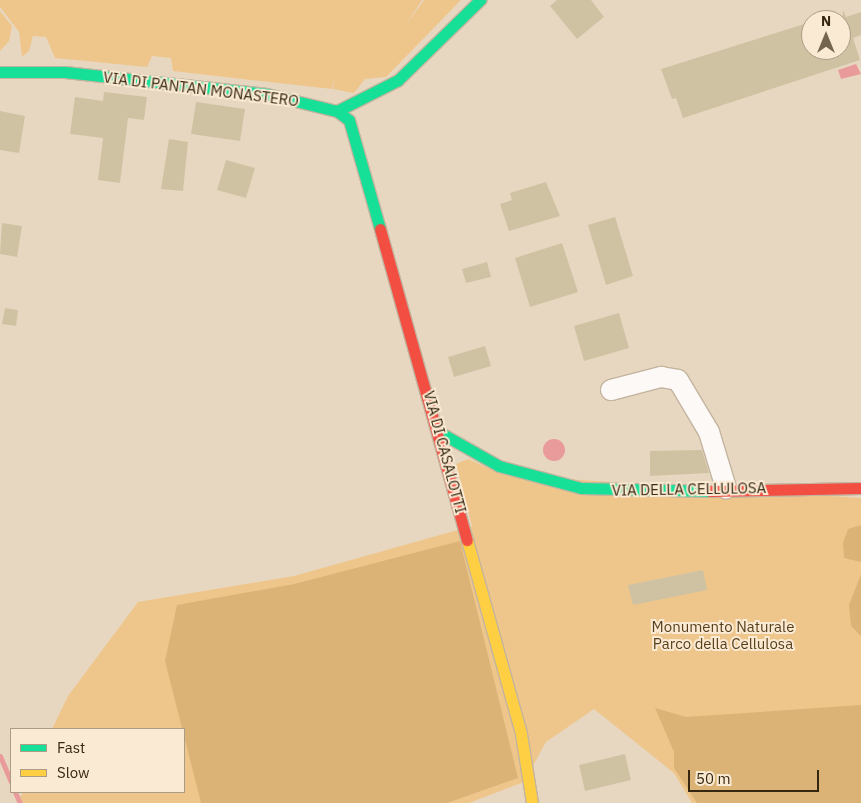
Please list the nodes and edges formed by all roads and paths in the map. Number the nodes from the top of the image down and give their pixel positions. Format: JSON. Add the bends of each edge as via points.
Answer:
{"nodes":[{"id":1,"x":480,"y":0,"type":"edge"},
{"id":2,"x":0,"y":72,"type":"edge"},
{"id":3,"x":337,"y":111,"type":"junction"},
{"id":4,"x":611,"y":390,"type":"dead end"},
{"id":5,"x":440,"y":432,"type":"junction"},
{"id":6,"x":726,"y":488,"type":"junction"},
{"id":7,"x":861,"y":488,"type":"edge"},
{"id":8,"x":532,"y":803,"type":"edge"}],
"edges":[{"from":1,"to":3,"type":"street","via":[[398,80]]},
{"from":2,"to":3,"type":"street","name":"VIA DI PANTAN MONASTERO","via":[[64,72],[267,94]]},
{"from":3,"to":5,"type":"street","name":"VIA DI CASALOTTI","via":[[349,120],[360,148]]},
{"from":4,"to":6,"type":"street","via":[[661,377],[678,380],[709,432]]},
{"from":5,"to":6,"type":"street","name":"VIA DELLA CELLULOSA","via":[[484,460],[558,484],[653,492]]},
{"from":5,"to":8,"type":"street","name":"VIA DI CASALOTTI","via":[[521,734]]},
{"from":6,"to":7,"type":"street","name":"VIA DELLA CELLULOSA"}]}
